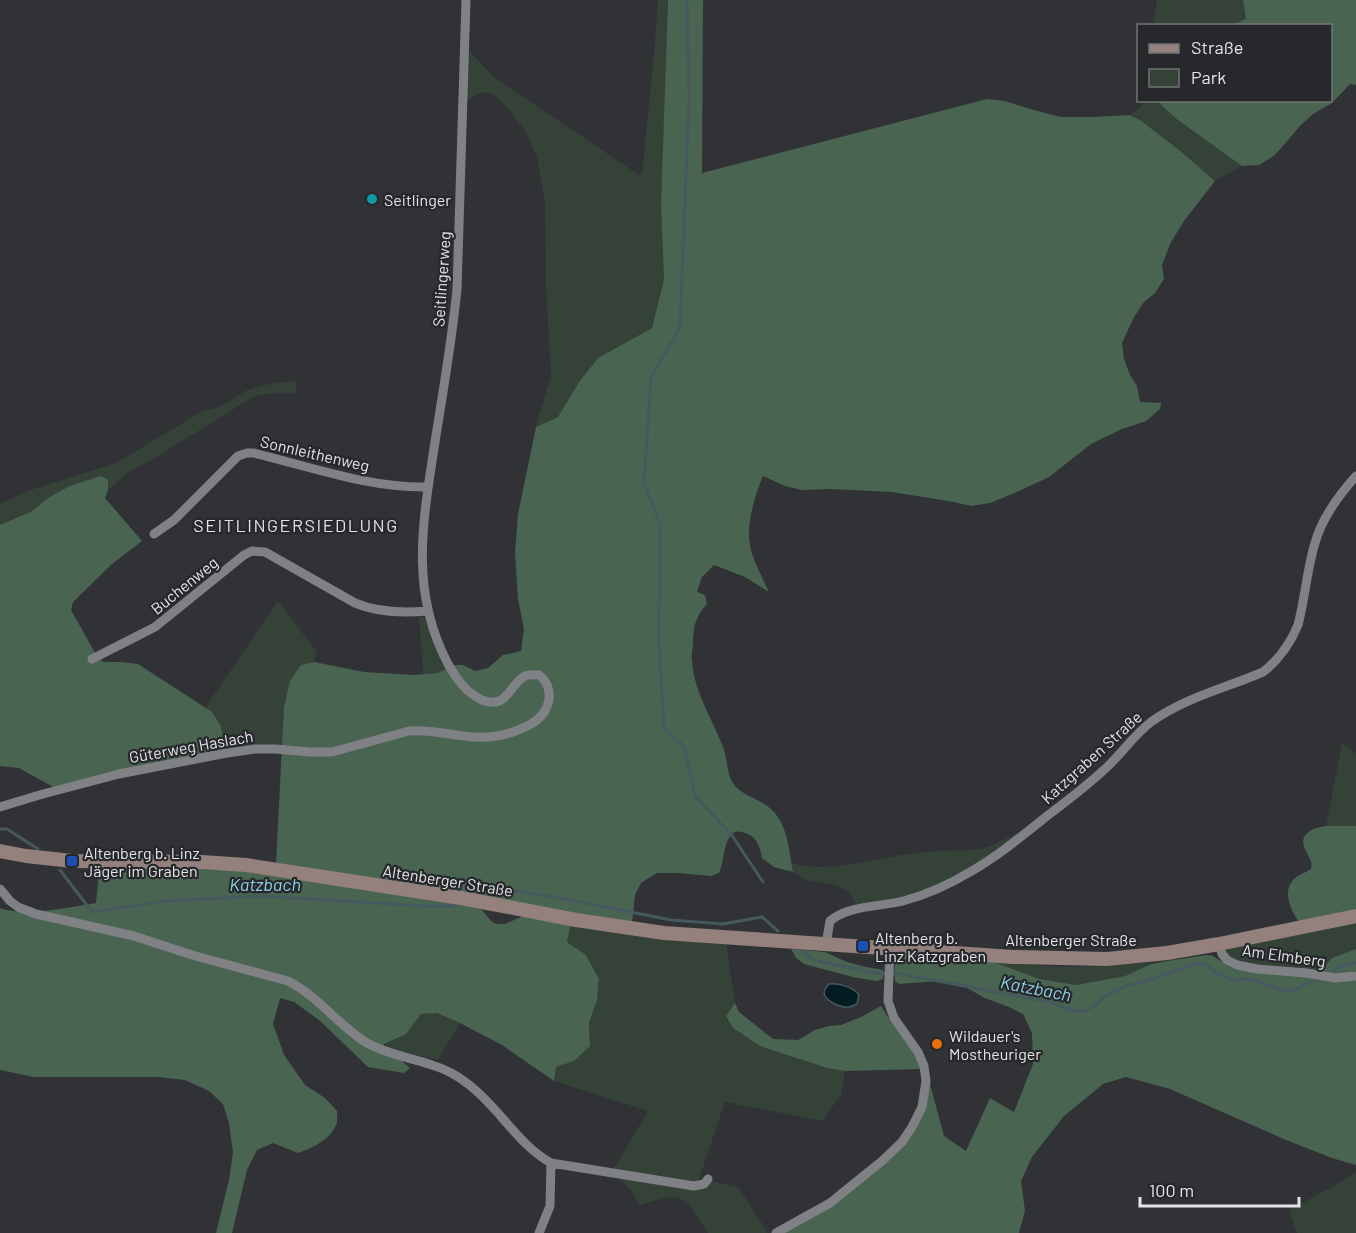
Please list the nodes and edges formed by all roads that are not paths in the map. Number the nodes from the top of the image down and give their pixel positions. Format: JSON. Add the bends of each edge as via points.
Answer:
{"nodes":[{"id":1,"x":466,"y":0,"type":"edge"},
{"id":2,"x":1356,"y":476,"type":"edge"},
{"id":3,"x":428,"y":487,"type":"junction"},
{"id":4,"x":154,"y":534,"type":"dead end"},
{"id":5,"x":427,"y":611,"type":"junction"},
{"id":6,"x":92,"y":658,"type":"dead end"},
{"id":7,"x":0,"y":807,"type":"edge"},
{"id":8,"x":0,"y":851,"type":"edge"},
{"id":9,"x":0,"y":890,"type":"edge"},
{"id":10,"x":1356,"y":916,"type":"edge"},
{"id":11,"x":826,"y":944,"type":"junction"},
{"id":12,"x":1219,"y":944,"type":"junction"},
{"id":13,"x":890,"y":948,"type":"junction"},
{"id":14,"x":1356,"y":976,"type":"edge"},
{"id":15,"x":551,"y":1163,"type":"junction"},
{"id":16,"x":708,"y":1179,"type":"dead end"},
{"id":17,"x":539,"y":1233,"type":"edge"},
{"id":18,"x":776,"y":1233,"type":"edge"}],
"edges":[{"from":1,"to":3,"type":"street","name":"Seitlingerweg","via":[[457,289]]},
{"from":2,"to":11,"type":"street","name":"Katzgraben Straße","via":[[1320,529],[1298,625],[1274,663],[1263,672],[1181,705],[1153,721],[1081,790],[969,873],[904,901],[837,915],[830,921]]},
{"from":3,"to":4,"type":"street","name":"Sonnleithenweg","via":[[382,484],[247,453],[238,456],[174,520]]},
{"from":3,"to":5,"type":"street","name":"Güterweg Haslach","via":[[421,558]]},
{"from":5,"to":6,"type":"street","name":"Buchenweg","via":[[365,607],[265,552],[252,550],[155,627]]},
{"from":5,"to":7,"type":"street","name":"Güterweg Haslach","via":[[454,675],[482,700],[506,698],[526,676],[539,675],[544,679],[548,703],[537,720],[520,730],[495,736],[467,737],[418,730],[332,752],[238,752],[119,774]]},
{"from":8,"to":11,"type":"street","name":"Altenberger Straße","via":[[72,861],[246,865],[644,931]]},
{"from":9,"to":15,"type":"street","via":[[18,907],[36,914],[134,936],[294,984],[366,1042],[433,1065],[468,1084],[525,1144]]},
{"from":10,"to":12,"type":"street","name":"Altenberger Straße"},
{"from":11,"to":13,"type":"street","name":"Altenberger Straße"},
{"from":12,"to":13,"type":"street","name":"Altenberger Straße","via":[[1107,959]]},
{"from":12,"to":14,"type":"street","name":"Am Elmberg","via":[[1227,960],[1237,965]]},
{"from":13,"to":18,"type":"street","via":[[888,1001],[924,1066],[922,1107],[902,1142],[882,1161],[830,1203]]},
{"from":15,"to":16,"type":"street","via":[[694,1186]]},
{"from":15,"to":17,"type":"street","via":[[550,1206]]}]}
